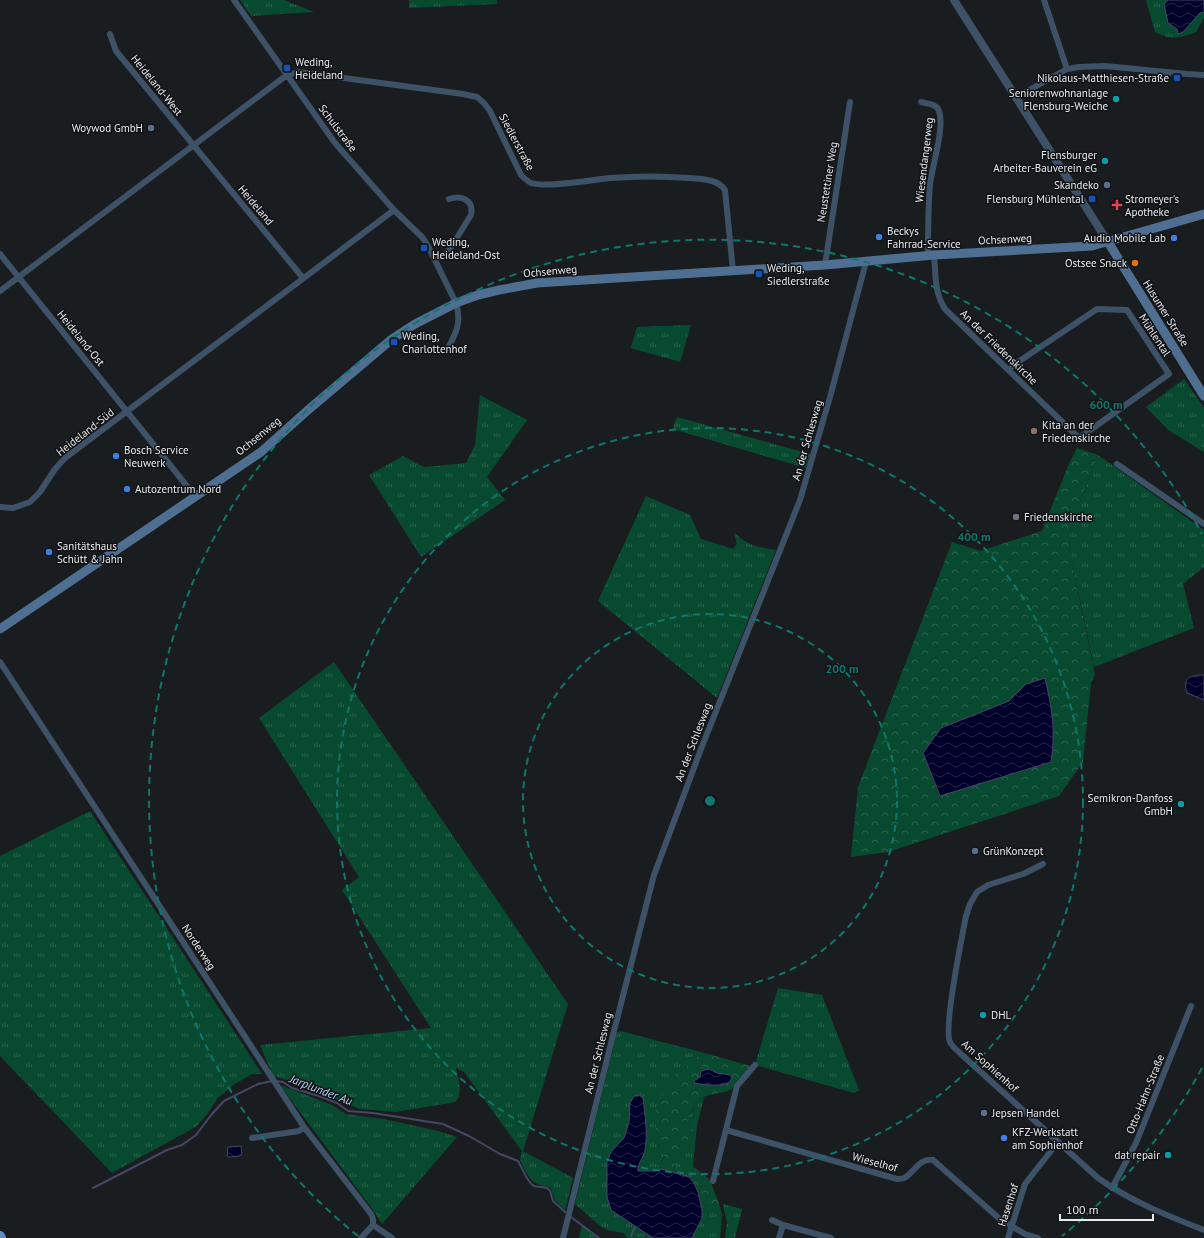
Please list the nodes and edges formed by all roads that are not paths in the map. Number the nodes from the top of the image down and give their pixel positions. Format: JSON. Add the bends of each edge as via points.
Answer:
{"nodes":[{"id":1,"x":234,"y":0,"type":"edge"},
{"id":2,"x":954,"y":0,"type":"edge"},
{"id":3,"x":1044,"y":0,"type":"edge"},
{"id":4,"x":110,"y":34,"type":"dead end"},
{"id":5,"x":1067,"y":69,"type":"junction"},
{"id":6,"x":287,"y":75,"type":"junction"},
{"id":7,"x":1204,"y":75,"type":"edge"},
{"id":8,"x":1015,"y":98,"type":"junction"},
{"id":9,"x":850,"y":102,"type":"dead end"},
{"id":10,"x":921,"y":102,"type":"dead end"},
{"id":11,"x":193,"y":145,"type":"junction"},
{"id":12,"x":449,"y":199,"type":"dead end"},
{"id":13,"x":394,"y":210,"type":"junction"},
{"id":14,"x":1204,"y":214,"type":"edge"},
{"id":15,"x":1108,"y":242,"type":"junction"},
{"id":16,"x":0,"y":254,"type":"edge"},
{"id":17,"x":931,"y":256,"type":"junction"},
{"id":18,"x":435,"y":260,"type":"junction"},
{"id":19,"x":866,"y":262,"type":"junction"},
{"id":20,"x":825,"y":265,"type":"junction"},
{"id":21,"x":733,"y":271,"type":"junction"},
{"id":22,"x":19,"y":277,"type":"junction"},
{"id":23,"x":304,"y":278,"type":"junction"},
{"id":24,"x":0,"y":291,"type":"edge"},
{"id":25,"x":456,"y":303,"type":"junction"},
{"id":26,"x":447,"y":350,"type":"dead end"},
{"id":27,"x":1009,"y":370,"type":"junction"},
{"id":28,"x":1204,"y":396,"type":"edge"},
{"id":29,"x":128,"y":412,"type":"junction"},
{"id":30,"x":1079,"y":438,"type":"joint"},
{"id":31,"x":1117,"y":464,"type":"dead end"},
{"id":32,"x":195,"y":496,"type":"junction"},
{"id":33,"x":0,"y":507,"type":"edge"},
{"id":34,"x":1204,"y":524,"type":"edge"},
{"id":35,"x":0,"y":629,"type":"edge"},
{"id":36,"x":0,"y":662,"type":"edge"},
{"id":37,"x":1043,"y":864,"type":"dead end"},
{"id":38,"x":1191,"y":1006,"type":"dead end"},
{"id":39,"x":755,"y":1065,"type":"dead end"},
{"id":40,"x":304,"y":1127,"type":"junction"},
{"id":41,"x":726,"y":1130,"type":"junction"},
{"id":42,"x":252,"y":1138,"type":"dead end"},
{"id":43,"x":1058,"y":1142,"type":"junction"},
{"id":44,"x":713,"y":1181,"type":"dead end"},
{"id":45,"x":1112,"y":1188,"type":"junction"},
{"id":46,"x":772,"y":1220,"type":"dead end"},
{"id":47,"x":373,"y":1225,"type":"junction"},
{"id":48,"x":784,"y":1226,"type":"junction"},
{"id":49,"x":1011,"y":1227,"type":"junction"},
{"id":50,"x":1204,"y":1230,"type":"edge"},
{"id":51,"x":361,"y":1238,"type":"edge"},
{"id":52,"x":392,"y":1238,"type":"edge"},
{"id":53,"x":563,"y":1238,"type":"edge"},
{"id":54,"x":779,"y":1238,"type":"edge"},
{"id":55,"x":831,"y":1238,"type":"edge"},
{"id":56,"x":1008,"y":1238,"type":"edge"},
{"id":57,"x":1038,"y":1238,"type":"edge"}],
"edges":[{"from":1,"to":6,"type":"street","name":"Schulstraße"},
{"from":2,"to":8,"type":"street","name":"Husumer Straße"},
{"from":3,"to":5,"type":"street"},
{"from":4,"to":11,"type":"street","name":"Heideland-West","via":[[116,51]]},
{"from":5,"to":7,"type":"street","via":[[1105,66]]},
{"from":5,"to":8,"type":"street"},
{"from":6,"to":11,"type":"street"},
{"from":6,"to":13,"type":"street","name":"Schulstraße","via":[[335,143]]},
{"from":6,"to":21,"type":"street","name":"Siedlerstraße","via":[[299,72],[477,97],[490,111],[521,175],[532,183],[544,185],[658,176],[701,179],[717,183],[725,190]]},
{"from":8,"to":15,"type":"street","name":"Husumer Straße"},
{"from":9,"to":20,"type":"street","name":"Neustettiner Weg"},
{"from":10,"to":17,"type":"street","name":"Wiesendangerweg","via":[[934,105],[939,109],[940,116],[929,205]]},
{"from":11,"to":22,"type":"street"},
{"from":11,"to":23,"type":"street","name":"Heideland"},
{"from":12,"to":18,"type":"street","via":[[455,197],[468,201],[471,204],[471,215],[450,249]]},
{"from":13,"to":18,"type":"street","name":"Schulstraße","via":[[422,237]]},
{"from":13,"to":23,"type":"street"},
{"from":14,"to":15,"type":"main road","name":"Ochsenweg"},
{"from":15,"to":17,"type":"main road","name":"Ochsenweg","via":[[1092,246]]},
{"from":15,"to":28,"type":"main road","name":"Husumer Straße"},
{"from":16,"to":22,"type":"street","name":"Heideland-Ost"},
{"from":17,"to":19,"type":"main road","name":"Ochsenweg"},
{"from":17,"to":27,"type":"street","name":"An der Friedenskirche","via":[[936,291],[945,309]]},
{"from":18,"to":25,"type":"street","name":"Schulstraße"},
{"from":19,"to":20,"type":"main road","name":"Ochsenweg"},
{"from":19,"to":53,"type":"street","name":"An der Schleswag","via":[[800,500],[654,875],[614,1026]]},
{"from":20,"to":21,"type":"main road","name":"Ochsenweg"},
{"from":21,"to":25,"type":"main road","name":"Ochsenweg","via":[[537,284],[499,290]]},
{"from":22,"to":24,"type":"street"},
{"from":22,"to":29,"type":"street","name":"Heideland-Ost"},
{"from":23,"to":29,"type":"street"},
{"from":25,"to":26,"type":"street","name":"Schulstraße","via":[[459,313],[458,327]]},
{"from":25,"to":32,"type":"main road","name":"Ochsenweg","via":[[414,324],[392,339],[261,452]]},
{"from":27,"to":30,"type":"street","name":"An der Friedenskirche"},
{"from":27,"to":30,"type":"street","name":"Mühlental","via":[[1097,308],[1127,310],[1169,374]]},
{"from":29,"to":32,"type":"street","name":"Heideland-Ost"},
{"from":29,"to":33,"type":"street","name":"Heideland-Süd","via":[[65,458],[30,502],[13,508]]},
{"from":31,"to":34,"type":"street"},
{"from":32,"to":35,"type":"main road","name":"Ochsenweg"},
{"from":36,"to":40,"type":"street","name":"Norderweg"},
{"from":37,"to":43,"type":"street","name":"Am Sophienhof","via":[[1023,874],[988,885],[977,892],[970,904],[948,1034],[954,1048]]},
{"from":38,"to":45,"type":"street","name":"Otto-Hahn-Straße","via":[[1136,1143]]},
{"from":39,"to":41,"type":"street","via":[[737,1086]]},
{"from":40,"to":42,"type":"street","via":[[299,1131]]},
{"from":40,"to":47,"type":"street","name":"Norderweg","via":[[371,1214]]},
{"from":41,"to":44,"type":"street"},
{"from":41,"to":49,"type":"street","name":"Wieselhof","via":[[901,1180],[923,1160],[933,1160]]},
{"from":43,"to":45,"type":"street","name":"Am Sophienhof"},
{"from":43,"to":49,"type":"street","name":"Hasenhof","via":[[1025,1184]]},
{"from":45,"to":50,"type":"street","name":"Am Sophienhof"},
{"from":46,"to":48,"type":"street"},
{"from":47,"to":51,"type":"street"},
{"from":47,"to":52,"type":"street"},
{"from":48,"to":54,"type":"street"},
{"from":48,"to":55,"type":"street"},
{"from":49,"to":56,"type":"street","name":"Hasenhof"},
{"from":49,"to":57,"type":"street","name":"Wieselhof"}]}
